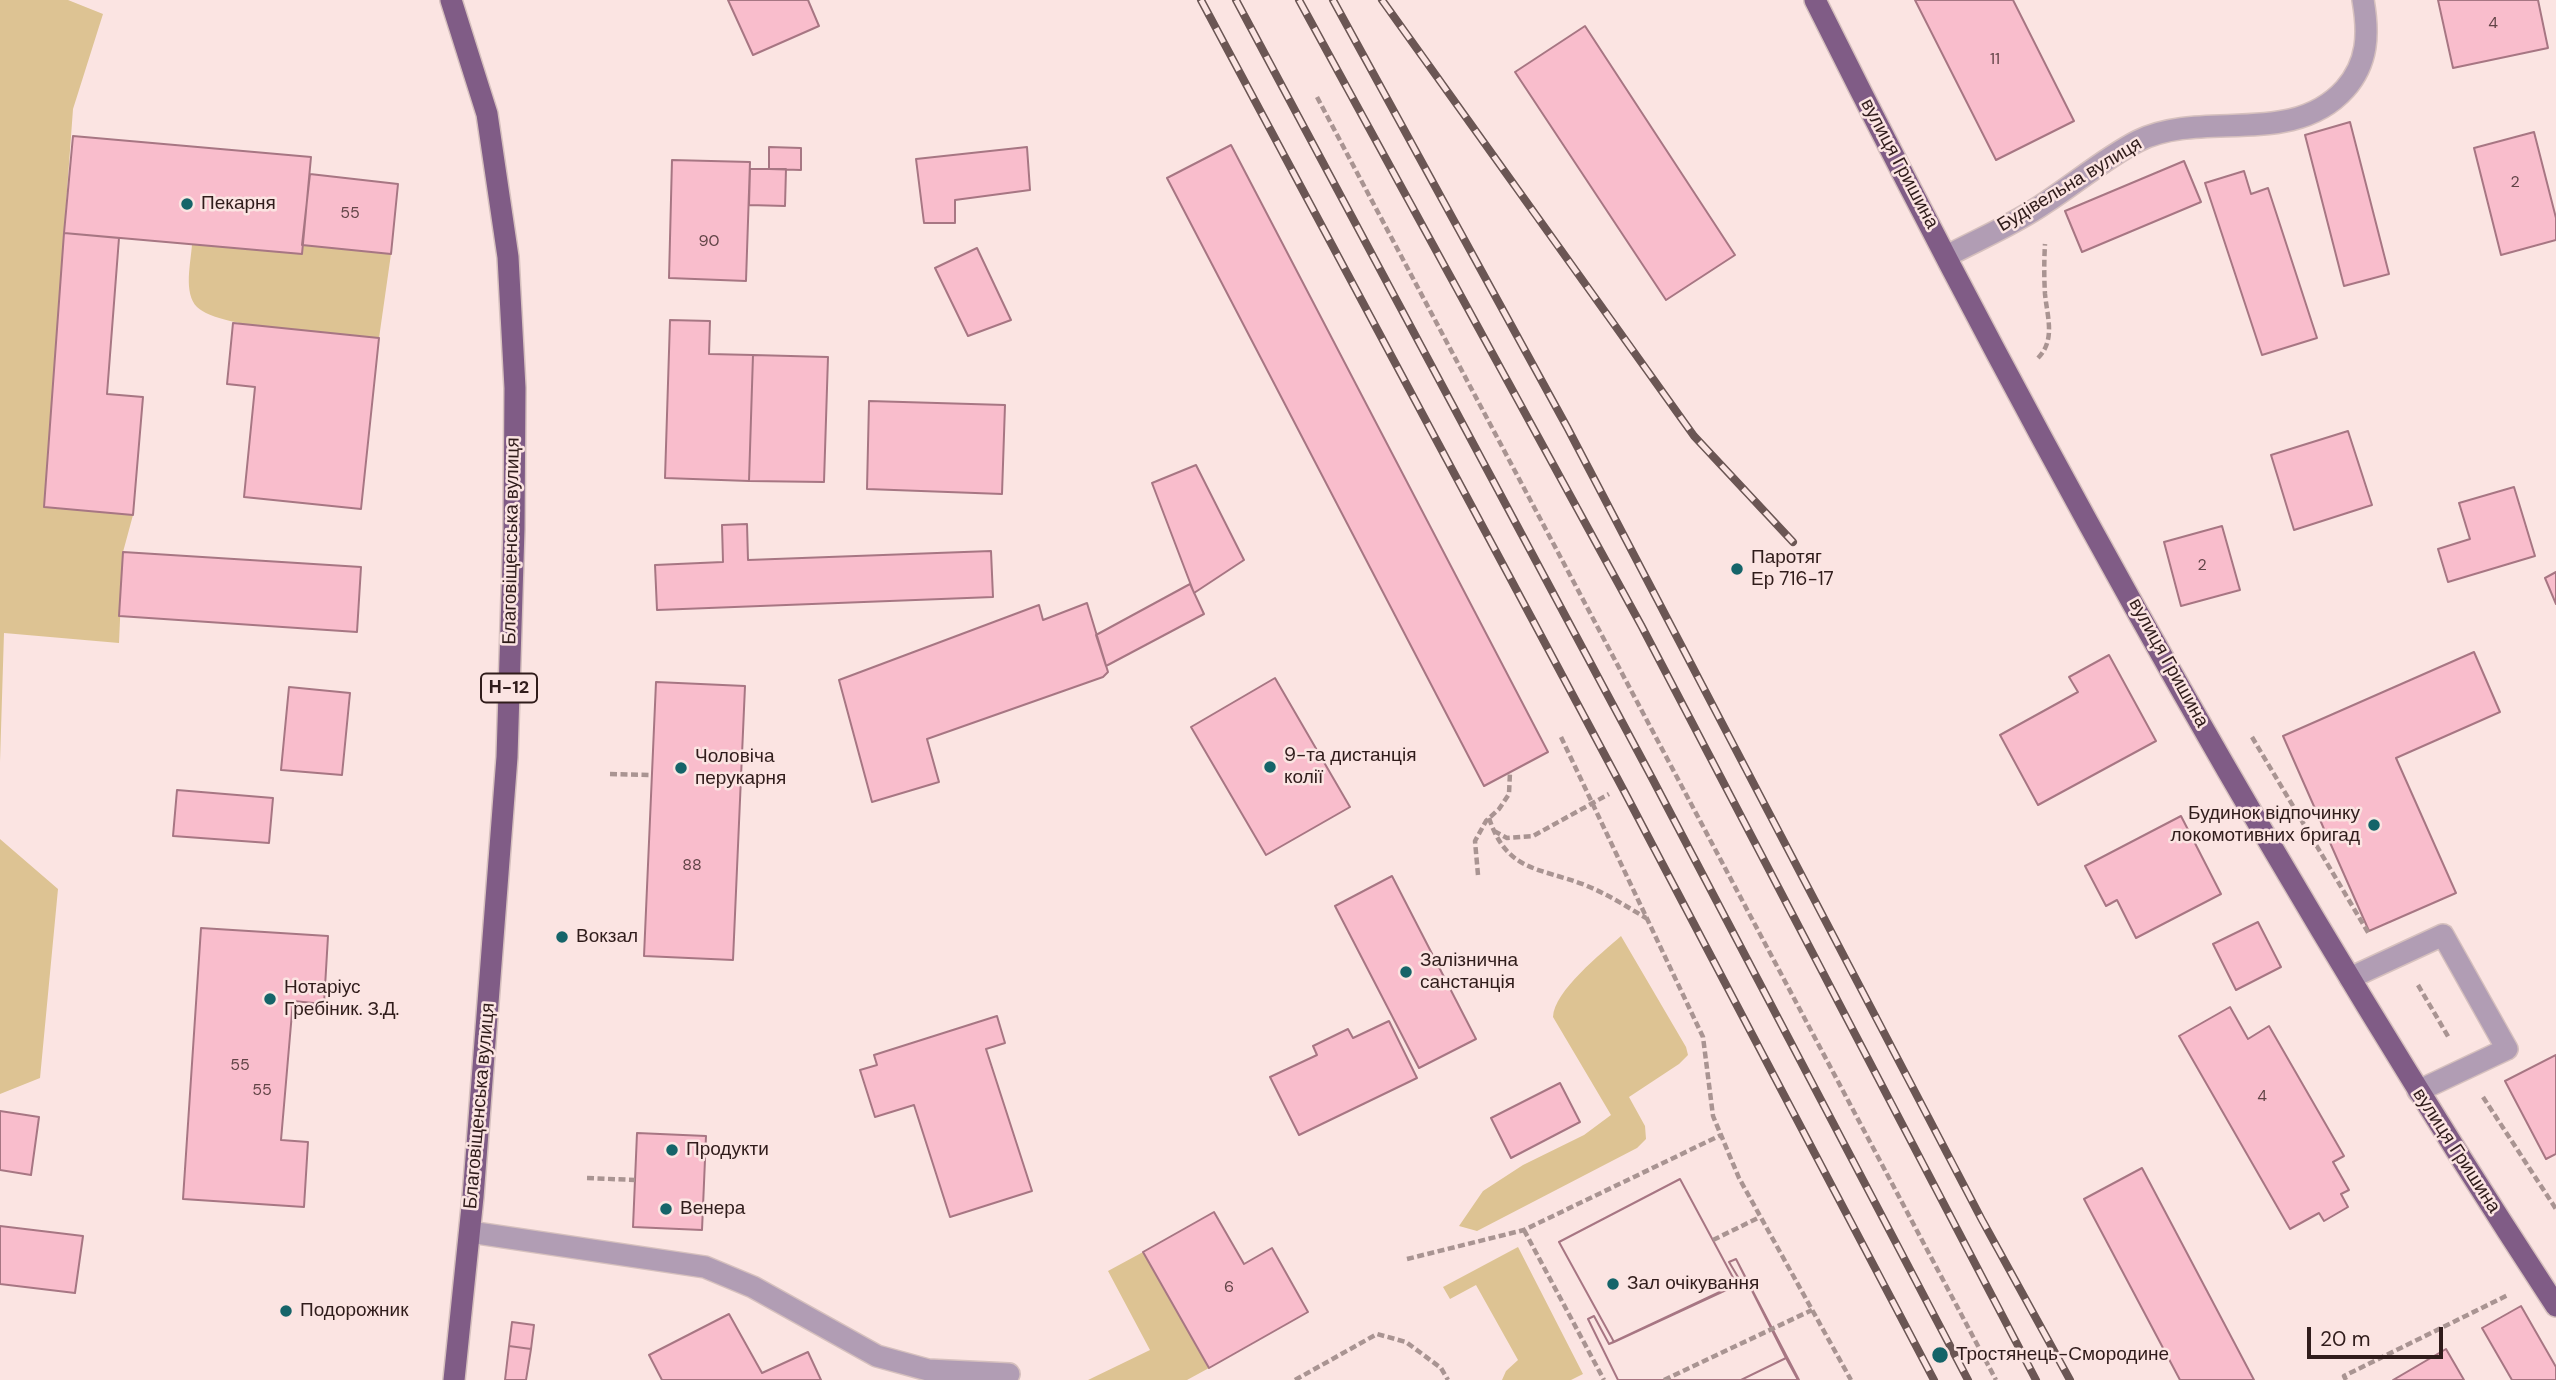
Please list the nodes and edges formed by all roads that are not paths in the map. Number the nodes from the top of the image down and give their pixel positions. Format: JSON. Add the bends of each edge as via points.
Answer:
{"nodes":[{"id":1,"x":451,"y":0,"type":"edge"},
{"id":2,"x":1815,"y":0,"type":"edge"},
{"id":3,"x":2363,"y":0,"type":"edge"},
{"id":4,"x":1947,"y":256,"type":"junction"},
{"id":5,"x":2350,"y":978,"type":"junction"},
{"id":6,"x":2418,"y":1091,"type":"junction"},
{"id":7,"x":470,"y":1232,"type":"junction"},
{"id":8,"x":2555,"y":1301,"type":"edge"},
{"id":9,"x":1009,"y":1374,"type":"dead end"},
{"id":10,"x":454,"y":1380,"type":"edge"}],
"edges":[{"from":1,"to":7,"type":"main road","name":"Благовіщенська вулиця","number":"Н-12","via":[[487,114],[508,257],[515,388],[507,757]]},
{"from":2,"to":4,"type":"main road","name":"вулиця Гришина"},
{"from":3,"to":4,"type":"street","name":"Будівельна вулиця","via":[[2367,38],[2360,70],[2338,97],[2321,108],[2288,121],[2161,132]]},
{"from":4,"to":5,"type":"main road","name":"вулиця Гришина","via":[[2063,478]]},
{"from":5,"to":6,"type":"main road","name":"вулиця Гришина"},
{"from":5,"to":6,"type":"street","via":[[2443,935],[2507,1049]]},
{"from":6,"to":8,"type":"main road","name":"вулиця Гришина"},
{"from":7,"to":9,"type":"street","via":[[705,1267],[753,1287],[877,1356],[928,1370]]},
{"from":7,"to":10,"type":"main road","name":"Благовіщенська вулиця","number":"Н-12"}]}
